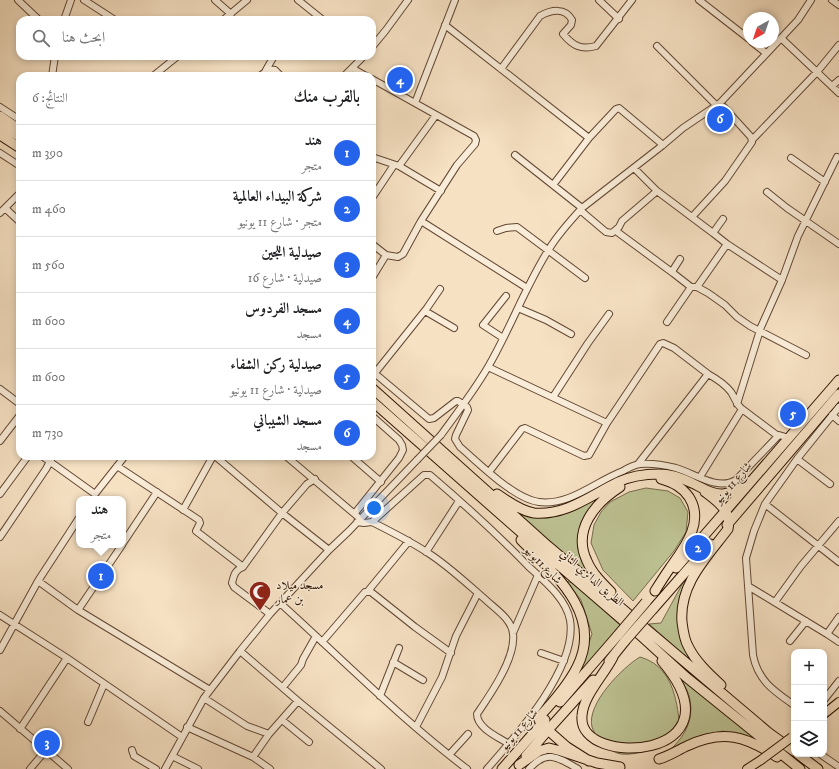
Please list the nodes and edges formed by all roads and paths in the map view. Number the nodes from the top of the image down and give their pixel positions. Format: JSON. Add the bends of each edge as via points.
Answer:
{"nodes":[{"id":1,"x":18,"y":0,"type":"edge"},
{"id":2,"x":71,"y":0,"type":"edge"},
{"id":3,"x":84,"y":0,"type":"edge"},
{"id":4,"x":215,"y":0,"type":"edge"},
{"id":5,"x":247,"y":0,"type":"edge"},
{"id":6,"x":298,"y":0,"type":"edge"},
{"id":7,"x":408,"y":0,"type":"edge"},
{"id":8,"x":455,"y":0,"type":"edge"},
{"id":9,"x":599,"y":0,"type":"edge"},
{"id":10,"x":632,"y":0,"type":"edge"},
{"id":11,"x":699,"y":0,"type":"edge"},
{"id":12,"x":713,"y":0,"type":"edge"},
{"id":13,"x":811,"y":0,"type":"edge"},
{"id":14,"x":832,"y":0,"type":"edge"},
{"id":15,"x":839,"y":5,"type":"edge"},
{"id":16,"x":708,"y":6,"type":"junction"},
{"id":17,"x":231,"y":14,"type":"junction"},
{"id":18,"x":35,"y":16,"type":"edge"},
{"id":19,"x":65,"y":16,"type":"edge"},
{"id":20,"x":109,"y":16,"type":"edge"},
{"id":21,"x":228,"y":16,"type":"edge"},
{"id":22,"x":318,"y":16,"type":"edge"},
{"id":23,"x":619,"y":19,"type":"junction"},
{"id":24,"x":445,"y":25,"type":"junction"},
{"id":25,"x":743,"y":34,"type":"edge"},
{"id":26,"x":781,"y":38,"type":"junction"},
{"id":27,"x":376,"y":42,"type":"edge"},
{"id":28,"x":839,"y":45,"type":"edge"},
{"id":29,"x":657,"y":46,"type":"dead end"},
{"id":30,"x":760,"y":48,"type":"edge"},
{"id":31,"x":766,"y":53,"type":"junction"},
{"id":32,"x":55,"y":60,"type":"edge"},
{"id":33,"x":172,"y":60,"type":"edge"},
{"id":34,"x":272,"y":60,"type":"edge"},
{"id":35,"x":360,"y":60,"type":"edge"},
{"id":36,"x":352,"y":68,"type":"junction"},
{"id":37,"x":501,"y":69,"type":"junction"},
{"id":38,"x":266,"y":70,"type":"joint"},
{"id":39,"x":54,"y":72,"type":"edge"},
{"id":40,"x":158,"y":72,"type":"edge"},
{"id":41,"x":277,"y":72,"type":"edge"},
{"id":42,"x":348,"y":72,"type":"edge"},
{"id":43,"x":359,"y":72,"type":"edge"},
{"id":44,"x":817,"y":72,"type":"junction"},
{"id":45,"x":839,"y":80,"type":"edge"},
{"id":46,"x":376,"y":81,"type":"edge"},
{"id":47,"x":832,"y":86,"type":"junction"},
{"id":48,"x":839,"y":93,"type":"edge"},
{"id":49,"x":415,"y":103,"type":"junction"},
{"id":50,"x":718,"y":104,"type":"junction"},
{"id":51,"x":0,"y":107,"type":"edge"},
{"id":52,"x":436,"y":115,"type":"junction"},
{"id":53,"x":0,"y":116,"type":"edge"},
{"id":54,"x":16,"y":117,"type":"edge"},
{"id":55,"x":0,"y":125,"type":"edge"},
{"id":56,"x":16,"y":127,"type":"edge"},
{"id":57,"x":0,"y":135,"type":"edge"},
{"id":58,"x":16,"y":135,"type":"edge"},
{"id":59,"x":590,"y":138,"type":"junction"},
{"id":60,"x":752,"y":140,"type":"junction"},
{"id":61,"x":0,"y":143,"type":"edge"},
{"id":62,"x":664,"y":145,"type":"junction"},
{"id":63,"x":16,"y":146,"type":"edge"},
{"id":64,"x":16,"y":148,"type":"edge"},
{"id":65,"x":0,"y":153,"type":"edge"},
{"id":66,"x":515,"y":155,"type":"dead end"},
{"id":67,"x":838,"y":156,"type":"edge"},
{"id":68,"x":376,"y":158,"type":"edge"},
{"id":69,"x":790,"y":158,"type":"dead end"},
{"id":70,"x":16,"y":163,"type":"edge"},
{"id":71,"x":397,"y":166,"type":"junction"},
{"id":72,"x":634,"y":168,"type":"junction"},
{"id":73,"x":825,"y":182,"type":"junction"},
{"id":74,"x":552,"y":185,"type":"junction"},
{"id":75,"x":441,"y":191,"type":"junction"},
{"id":76,"x":657,"y":191,"type":"junction"},
{"id":77,"x":767,"y":192,"type":"dead end"},
{"id":78,"x":376,"y":193,"type":"edge"},
{"id":79,"x":16,"y":197,"type":"edge"},
{"id":80,"x":5,"y":208,"type":"junction"},
{"id":81,"x":581,"y":209,"type":"junction"},
{"id":82,"x":0,"y":213,"type":"edge"},
{"id":83,"x":692,"y":217,"type":"junction"},
{"id":84,"x":16,"y":218,"type":"edge"},
{"id":85,"x":723,"y":219,"type":"dead end"},
{"id":86,"x":421,"y":221,"type":"junction"},
{"id":87,"x":805,"y":221,"type":"junction"},
{"id":88,"x":616,"y":231,"type":"junction"},
{"id":89,"x":497,"y":232,"type":"dead end"},
{"id":90,"x":713,"y":233,"type":"junction"},
{"id":91,"x":727,"y":244,"type":"junction"},
{"id":92,"x":839,"y":244,"type":"edge"},
{"id":93,"x":376,"y":247,"type":"edge"},
{"id":94,"x":548,"y":251,"type":"junction"},
{"id":95,"x":386,"y":255,"type":"junction"},
{"id":96,"x":680,"y":259,"type":"dead end"},
{"id":97,"x":376,"y":271,"type":"edge"},
{"id":98,"x":673,"y":273,"type":"junction"},
{"id":99,"x":585,"y":278,"type":"dead end"},
{"id":100,"x":782,"y":280,"type":"junction"},
{"id":101,"x":694,"y":287,"type":"junction"},
{"id":102,"x":527,"y":288,"type":"junction"},
{"id":103,"x":440,"y":289,"type":"dead end"},
{"id":104,"x":506,"y":296,"type":"dead end"},
{"id":105,"x":518,"y":308,"type":"junction"},
{"id":106,"x":424,"y":311,"type":"junction"},
{"id":107,"x":609,"y":314,"type":"dead end"},
{"id":108,"x":667,"y":322,"type":"dead end"},
{"id":109,"x":454,"y":328,"type":"dead end"},
{"id":110,"x":760,"y":332,"type":"junction"},
{"id":111,"x":571,"y":334,"type":"dead end"},
{"id":112,"x":503,"y":338,"type":"junction"},
{"id":113,"x":806,"y":355,"type":"dead end"},
{"id":114,"x":488,"y":367,"type":"junction"},
{"id":115,"x":376,"y":368,"type":"edge"},
{"id":116,"x":708,"y":374,"type":"junction"},
{"id":117,"x":376,"y":375,"type":"edge"},
{"id":118,"x":839,"y":380,"type":"edge"},
{"id":119,"x":0,"y":389,"type":"edge"},
{"id":120,"x":376,"y":392,"type":"edge"},
{"id":121,"x":839,"y":394,"type":"edge"},
{"id":122,"x":553,"y":397,"type":"junction"},
{"id":123,"x":16,"y":401,"type":"edge"},
{"id":124,"x":839,"y":403,"type":"edge"},
{"id":125,"x":463,"y":404,"type":"junction"},
{"id":126,"x":737,"y":404,"type":"junction"},
{"id":127,"x":376,"y":405,"type":"edge"},
{"id":128,"x":839,"y":407,"type":"edge"},
{"id":129,"x":742,"y":408,"type":"junction"},
{"id":130,"x":832,"y":415,"type":"junction"},
{"id":131,"x":376,"y":419,"type":"edge"},
{"id":132,"x":16,"y":420,"type":"edge"},
{"id":133,"x":817,"y":420,"type":"junction"},
{"id":134,"x":839,"y":421,"type":"edge"},
{"id":135,"x":607,"y":423,"type":"junction"},
{"id":136,"x":778,"y":436,"type":"junction"},
{"id":137,"x":789,"y":438,"type":"junction"},
{"id":138,"x":0,"y":441,"type":"edge"},
{"id":139,"x":440,"y":450,"type":"junction"},
{"id":140,"x":797,"y":459,"type":"junction"},
{"id":141,"x":25,"y":460,"type":"edge"},
{"id":142,"x":51,"y":460,"type":"edge"},
{"id":143,"x":53,"y":460,"type":"edge"},
{"id":144,"x":122,"y":460,"type":"edge"},
{"id":145,"x":212,"y":460,"type":"edge"},
{"id":146,"x":219,"y":460,"type":"edge"},
{"id":147,"x":291,"y":460,"type":"edge"},
{"id":148,"x":356,"y":460,"type":"edge"},
{"id":149,"x":638,"y":464,"type":"junction"},
{"id":150,"x":117,"y":466,"type":"junction"},
{"id":151,"x":489,"y":472,"type":"junction"},
{"id":152,"x":700,"y":477,"type":"junction"},
{"id":153,"x":315,"y":479,"type":"junction"},
{"id":154,"x":462,"y":481,"type":"junction"},
{"id":155,"x":381,"y":482,"type":"junction"},
{"id":156,"x":691,"y":482,"type":"junction"},
{"id":157,"x":748,"y":484,"type":"junction"},
{"id":158,"x":830,"y":484,"type":"dead end"},
{"id":159,"x":157,"y":492,"type":"junction"},
{"id":160,"x":0,"y":494,"type":"edge"},
{"id":161,"x":92,"y":496,"type":"edge"},
{"id":162,"x":94,"y":496,"type":"edge"},
{"id":163,"x":459,"y":501,"type":"junction"},
{"id":164,"x":765,"y":504,"type":"junction"},
{"id":165,"x":183,"y":510,"type":"junction"},
{"id":166,"x":726,"y":510,"type":"junction"},
{"id":167,"x":282,"y":513,"type":"junction"},
{"id":168,"x":355,"y":513,"type":"junction"},
{"id":169,"x":358,"y":520,"type":"junction"},
{"id":170,"x":839,"y":521,"type":"edge"},
{"id":171,"x":372,"y":522,"type":"junction"},
{"id":172,"x":730,"y":522,"type":"junction"},
{"id":173,"x":76,"y":523,"type":"edge"},
{"id":174,"x":0,"y":537,"type":"edge"},
{"id":175,"x":126,"y":538,"type":"edge"},
{"id":176,"x":409,"y":541,"type":"junction"},
{"id":177,"x":818,"y":546,"type":"junction"},
{"id":178,"x":119,"y":548,"type":"edge"},
{"id":179,"x":329,"y":550,"type":"junction"},
{"id":180,"x":426,"y":552,"type":"junction"},
{"id":181,"x":839,"y":562,"type":"edge"},
{"id":182,"x":243,"y":567,"type":"junction"},
{"id":183,"x":538,"y":575,"type":"junction"},
{"id":184,"x":38,"y":581,"type":"junction"},
{"id":185,"x":748,"y":586,"type":"junction"},
{"id":186,"x":368,"y":591,"type":"junction"},
{"id":187,"x":655,"y":591,"type":"junction"},
{"id":188,"x":478,"y":593,"type":"junction"},
{"id":189,"x":592,"y":594,"type":"junction"},
{"id":190,"x":775,"y":602,"type":"junction"},
{"id":191,"x":280,"y":603,"type":"junction"},
{"id":192,"x":649,"y":606,"type":"junction"},
{"id":193,"x":78,"y":610,"type":"junction"},
{"id":194,"x":627,"y":612,"type":"junction"},
{"id":195,"x":270,"y":614,"type":"junction"},
{"id":196,"x":0,"y":615,"type":"edge"},
{"id":197,"x":839,"y":617,"type":"edge"},
{"id":198,"x":806,"y":621,"type":"junction"},
{"id":199,"x":14,"y":625,"type":"junction"},
{"id":200,"x":513,"y":633,"type":"junction"},
{"id":201,"x":827,"y":634,"type":"junction"},
{"id":202,"x":316,"y":636,"type":"junction"},
{"id":203,"x":621,"y":638,"type":"junction"},
{"id":204,"x":790,"y":640,"type":"dead end"},
{"id":205,"x":322,"y":642,"type":"junction"},
{"id":206,"x":839,"y":642,"type":"edge"},
{"id":207,"x":399,"y":648,"type":"dead end"},
{"id":208,"x":0,"y":650,"type":"edge"},
{"id":209,"x":240,"y":651,"type":"junction"},
{"id":210,"x":451,"y":653,"type":"junction"},
{"id":211,"x":541,"y":653,"type":"dead end"},
{"id":212,"x":613,"y":657,"type":"junction"},
{"id":213,"x":67,"y":658,"type":"junction"},
{"id":214,"x":393,"y":662,"type":"junction"},
{"id":215,"x":564,"y":662,"type":"junction"},
{"id":216,"x":423,"y":680,"type":"dead end"},
{"id":217,"x":839,"y":681,"type":"edge"},
{"id":218,"x":104,"y":684,"type":"junction"},
{"id":219,"x":283,"y":687,"type":"junction"},
{"id":220,"x":210,"y":690,"type":"junction"},
{"id":221,"x":380,"y":696,"type":"junction"},
{"id":222,"x":827,"y":696,"type":"edge"},
{"id":223,"x":204,"y":698,"type":"junction"},
{"id":224,"x":298,"y":701,"type":"junction"},
{"id":225,"x":839,"y":702,"type":"edge"},
{"id":226,"x":791,"y":703,"type":"edge"},
{"id":227,"x":0,"y":711,"type":"edge"},
{"id":228,"x":827,"y":712,"type":"edge"},
{"id":229,"x":282,"y":720,"type":"junction"},
{"id":230,"x":88,"y":722,"type":"dead end"},
{"id":231,"x":187,"y":727,"type":"junction"},
{"id":232,"x":416,"y":727,"type":"junction"},
{"id":233,"x":544,"y":727,"type":"junction"},
{"id":234,"x":20,"y":728,"type":"junction"},
{"id":235,"x":769,"y":733,"type":"junction"},
{"id":236,"x":269,"y":734,"type":"junction"},
{"id":237,"x":468,"y":734,"type":"dead end"},
{"id":238,"x":182,"y":737,"type":"junction"},
{"id":239,"x":791,"y":738,"type":"edge"},
{"id":240,"x":309,"y":742,"type":"dead end"},
{"id":241,"x":509,"y":744,"type":"junction"},
{"id":242,"x":590,"y":746,"type":"dead end"},
{"id":243,"x":791,"y":749,"type":"edge"},
{"id":244,"x":46,"y":750,"type":"junction"},
{"id":245,"x":132,"y":750,"type":"dead end"},
{"id":246,"x":449,"y":755,"type":"junction"},
{"id":247,"x":601,"y":755,"type":"dead end"},
{"id":248,"x":172,"y":756,"type":"junction"},
{"id":249,"x":253,"y":757,"type":"junction"},
{"id":250,"x":802,"y":757,"type":"edge"},
{"id":251,"x":824,"y":757,"type":"edge"},
{"id":252,"x":589,"y":761,"type":"junction"},
{"id":253,"x":372,"y":762,"type":"junction"},
{"id":254,"x":517,"y":767,"type":"edge"},
{"id":255,"x":839,"y":767,"type":"edge"},
{"id":256,"x":30,"y":769,"type":"edge"},
{"id":257,"x":68,"y":769,"type":"edge"},
{"id":258,"x":156,"y":769,"type":"edge"},
{"id":259,"x":165,"y":769,"type":"edge"},
{"id":260,"x":198,"y":769,"type":"edge"},
{"id":261,"x":270,"y":769,"type":"edge"},
{"id":262,"x":369,"y":769,"type":"edge"},
{"id":263,"x":381,"y":769,"type":"edge"},
{"id":264,"x":467,"y":769,"type":"edge"},
{"id":265,"x":487,"y":769,"type":"edge"},
{"id":266,"x":502,"y":769,"type":"edge"},
{"id":267,"x":529,"y":769,"type":"edge"},
{"id":268,"x":578,"y":769,"type":"edge"},
{"id":269,"x":747,"y":769,"type":"edge"},
{"id":270,"x":794,"y":769,"type":"edge"},
{"id":271,"x":800,"y":769,"type":"edge"},
{"id":272,"x":818,"y":769,"type":"edge"}],
"edges":[{"from":1,"to":18,"type":"street"},
{"from":2,"to":19,"type":"street"},
{"from":3,"to":20,"type":"street"},
{"from":4,"to":17,"type":"street"},
{"from":5,"to":17,"type":"street"},
{"from":6,"to":22,"type":"street"},
{"from":7,"to":27,"type":"street"},
{"from":8,"to":24,"type":"street"},
{"from":9,"to":23,"type":"street"},
{"from":10,"to":23,"type":"street"},
{"from":11,"to":16,"type":"street"},
{"from":12,"to":16,"type":"street"},
{"from":13,"to":26,"type":"street","via":[[798,20]]},
{"from":14,"to":15,"type":"street"},
{"from":16,"to":25,"type":"street"},
{"from":17,"to":21,"type":"street"},
{"from":23,"to":37,"type":"street","via":[[596,46],[587,49],[570,41],[563,34],[572,20],[566,12],[544,14]]},
{"from":24,"to":37,"type":"street"},
{"from":24,"to":49,"type":"street"},
{"from":26,"to":31,"type":"street"},
{"from":26,"to":44,"type":"street"},
{"from":28,"to":44,"type":"street"},
{"from":29,"to":50,"type":"street"},
{"from":30,"to":31,"type":"street"},
{"from":31,"to":50,"type":"street"},
{"from":32,"to":39,"type":"street"},
{"from":33,"to":40,"type":"street"},
{"from":34,"to":38,"type":"street"},
{"from":35,"to":36,"type":"street"},
{"from":36,"to":42,"type":"street"},
{"from":36,"to":43,"type":"street"},
{"from":37,"to":59,"type":"street"},
{"from":38,"to":41,"type":"street"},
{"from":44,"to":47,"type":"street"},
{"from":44,"to":60,"type":"street"},
{"from":45,"to":47,"type":"street"},
{"from":46,"to":49,"type":"street"},
{"from":47,"to":48,"type":"street"},
{"from":49,"to":52,"type":"street"},
{"from":50,"to":60,"type":"street"},
{"from":50,"to":62,"type":"street","via":[[683,128]]},
{"from":51,"to":54,"type":"street"},
{"from":52,"to":71,"type":"street"},
{"from":52,"to":75,"type":"street","via":[[474,136],[476,140]]},
{"from":53,"to":56,"type":"highway"},
{"from":55,"to":58,"type":"highway"},
{"from":57,"to":63,"type":"highway"},
{"from":59,"to":62,"type":"street","via":[[618,108]]},
{"from":59,"to":74,"type":"street"},
{"from":60,"to":83,"type":"street","via":[[725,181]]},
{"from":61,"to":64,"type":"highway"},
{"from":62,"to":72,"type":"street"},
{"from":65,"to":70,"type":"street"},
{"from":66,"to":74,"type":"street"},
{"from":67,"to":73,"type":"street"},
{"from":68,"to":71,"type":"street"},
{"from":69,"to":73,"type":"street"},
{"from":71,"to":75,"type":"street"},
{"from":71,"to":78,"type":"street"},
{"from":72,"to":76,"type":"street"},
{"from":72,"to":81,"type":"street"},
{"from":73,"to":87,"type":"street"},
{"from":74,"to":81,"type":"street"},
{"from":75,"to":86,"type":"street"},
{"from":76,"to":83,"type":"street"},
{"from":76,"to":88,"type":"street","via":[[622,221]]},
{"from":77,"to":87,"type":"street"},
{"from":79,"to":80,"type":"street"},
{"from":80,"to":82,"type":"street"},
{"from":80,"to":84,"type":"street"},
{"from":81,"to":88,"type":"street","via":[[606,232]]},
{"from":81,"to":94,"type":"street"},
{"from":83,"to":90,"type":"street"},
{"from":85,"to":90,"type":"street"},
{"from":86,"to":95,"type":"street","via":[[401,256]]},
{"from":86,"to":102,"type":"street"},
{"from":87,"to":92,"type":"street"},
{"from":87,"to":100,"type":"street"},
{"from":88,"to":98,"type":"street"},
{"from":89,"to":94,"type":"street","via":[[517,227]]},
{"from":90,"to":91,"type":"street"},
{"from":91,"to":100,"type":"street"},
{"from":91,"to":101,"type":"street"},
{"from":93,"to":95,"type":"street"},
{"from":94,"to":99,"type":"street"},
{"from":94,"to":102,"type":"street"},
{"from":95,"to":97,"type":"street"},
{"from":96,"to":98,"type":"street"},
{"from":98,"to":101,"type":"street"},
{"from":100,"to":110,"type":"street"},
{"from":101,"to":108,"type":"street"},
{"from":101,"to":110,"type":"street","via":[[708,293]]},
{"from":102,"to":105,"type":"street"},
{"from":103,"to":106,"type":"street"},
{"from":104,"to":112,"type":"street","via":[[483,325]]},
{"from":105,"to":111,"type":"street"},
{"from":105,"to":112,"type":"street"},
{"from":106,"to":109,"type":"street"},
{"from":106,"to":115,"type":"street"},
{"from":107,"to":122,"type":"street"},
{"from":110,"to":113,"type":"street"},
{"from":110,"to":126,"type":"street"},
{"from":112,"to":114,"type":"street"},
{"from":114,"to":122,"type":"street"},
{"from":114,"to":125,"type":"street"},
{"from":116,"to":126,"type":"street","via":[[727,387]]},
{"from":116,"to":135,"type":"street","via":[[674,348],[662,343]]},
{"from":116,"to":149,"type":"street"},
{"from":117,"to":125,"type":"street","via":[[429,419],[456,401]]},
{"from":118,"to":137,"type":"highway","name":"شارع 11 يونيو"},
{"from":119,"to":123,"type":"street"},
{"from":120,"to":139,"type":"highway","name":"الطريق الدائري الثاني"},
{"from":121,"to":133,"type":"highway","name":"شارع 11 يونيو"},
{"from":122,"to":135,"type":"street"},
{"from":124,"to":133,"type":"highway"},
{"from":125,"to":151,"type":"street","via":[[468,410],[456,439],[460,447]]},
{"from":125,"to":169,"type":"street","bridge":true,"via":[[441,435]]},
{"from":126,"to":129,"type":"street"},
{"from":127,"to":154,"type":"highway","name":"الطريق الدائري الثاني"},
{"from":128,"to":130,"type":"street"},
{"from":129,"to":136,"type":"street"},
{"from":129,"to":152,"type":"street"},
{"from":130,"to":134,"type":"street"},
{"from":130,"to":140,"type":"street"},
{"from":131,"to":155,"type":"street","via":[[400,440],[403,447],[399,458]]},
{"from":132,"to":138,"type":"street"},
{"from":133,"to":172,"type":"highway","name":"شارع 11 يونيو"},
{"from":135,"to":151,"type":"street","via":[[589,455],[584,456],[523,429]]},
{"from":136,"to":137,"type":"street"},
{"from":136,"to":152,"type":"street","via":[[736,480],[719,483]]},
{"from":137,"to":157,"type":"highway","name":"شارع 11 يونيو"},
{"from":139,"to":156,"type":"highway","via":[[505,500],[533,513],[562,511],[634,476],[664,474]]},
{"from":139,"to":194,"type":"highway","name":"الطريق الدائري الثاني"},
{"from":140,"to":158,"type":"street"},
{"from":140,"to":164,"type":"street"},
{"from":141,"to":160,"type":"street"},
{"from":142,"to":174,"type":"street"},
{"from":143,"to":161,"type":"street"},
{"from":144,"to":150,"type":"street"},
{"from":145,"to":165,"type":"street"},
{"from":146,"to":167,"type":"street"},
{"from":147,"to":153,"type":"street"},
{"from":148,"to":155,"type":"street"},
{"from":149,"to":151,"type":"street","via":[[563,500],[545,502],[524,497]]},
{"from":149,"to":152,"type":"street","via":[[666,465]]},
{"from":150,"to":159,"type":"street"},
{"from":150,"to":162,"type":"street"},
{"from":153,"to":167,"type":"street","via":[[307,484]]},
{"from":153,"to":168,"type":"street"},
{"from":154,"to":189,"type":"highway","name":"الطريق الدائري الثاني"},
{"from":154,"to":233,"type":"highway","via":[[562,582],[576,604],[584,625],[586,640],[578,666],[563,690],[540,716],[539,720]]},
{"from":155,"to":168,"type":"street"},
{"from":156,"to":157,"type":"highway","via":[[705,490],[721,494]]},
{"from":156,"to":166,"type":"highway"},
{"from":157,"to":166,"type":"highway","name":"شارع 11 يونيو"},
{"from":159,"to":165,"type":"street"},
{"from":159,"to":175,"type":"street"},
{"from":163,"to":171,"type":"street","name":"شارع 11يونيو","via":[[427,474]]},
{"from":163,"to":180,"type":"street"},
{"from":163,"to":183,"type":"street","name":"شارع 11يونيو"},
{"from":164,"to":177,"type":"street"},
{"from":164,"to":185,"type":"street","via":[[746,558]]},
{"from":165,"to":182,"type":"street","via":[[199,520],[196,531]]},
{"from":166,"to":172,"type":"highway"},
{"from":166,"to":187,"type":"highway","name":"شارع 11 يونيو"},
{"from":167,"to":179,"type":"street"},
{"from":167,"to":182,"type":"street"},
{"from":168,"to":169,"type":"street"},
{"from":169,"to":171,"type":"street","via":[[364,523]]},
{"from":169,"to":179,"type":"street"},
{"from":170,"to":177,"type":"street"},
{"from":171,"to":176,"type":"street"},
{"from":172,"to":192,"type":"highway","name":"شارع 11 يونيو"},
{"from":172,"to":235,"type":"highway","via":[[686,588],[682,603],[682,628],[687,645],[701,665]]},
{"from":173,"to":184,"type":"street"},
{"from":176,"to":180,"type":"street"},
{"from":176,"to":186,"type":"street"},
{"from":177,"to":181,"type":"street"},
{"from":177,"to":190,"type":"street"},
{"from":178,"to":193,"type":"street"},
{"from":179,"to":191,"type":"street"},
{"from":180,"to":188,"type":"street"},
{"from":182,"to":195,"type":"street","via":[[234,573],[232,583]]},
{"from":183,"to":200,"type":"street"},
{"from":183,"to":215,"type":"street","name":"شارع 11يونيو","via":[[555,593],[568,613],[571,631]]},
{"from":184,"to":193,"type":"street"},
{"from":184,"to":199,"type":"street"},
{"from":185,"to":190,"type":"street"},
{"from":185,"to":226,"type":"street","via":[[753,656],[757,670],[767,684]]},
{"from":186,"to":205,"type":"street"},
{"from":186,"to":210,"type":"street"},
{"from":187,"to":192,"type":"highway","name":"شارع 11 يونيو"},
{"from":187,"to":194,"type":"highway","via":[[685,547],[695,521],[694,508],[683,489],[672,482],[659,479],[621,486],[610,493],[586,520],[582,533],[586,560],[592,571]]},
{"from":188,"to":200,"type":"street","via":[[508,622]]},
{"from":188,"to":210,"type":"street","via":[[456,636]]},
{"from":189,"to":270,"type":"highway","via":[[608,612],[656,654],[678,684],[684,697],[686,720],[682,733],[675,742],[650,760],[708,738],[724,736],[754,743]]},
{"from":189,"to":271,"type":"highway","name":"الطريق الدائري الثاني","via":[[686,677]]},
{"from":190,"to":198,"type":"street"},
{"from":191,"to":195,"type":"street"},
{"from":191,"to":202,"type":"street"},
{"from":192,"to":203,"type":"highway","bridge":true},
{"from":193,"to":220,"type":"street"},
{"from":194,"to":235,"type":"highway","name":"الطريق الدائري الثاني"},
{"from":195,"to":209,"type":"street"},
{"from":196,"to":199,"type":"street"},
{"from":197,"to":201,"type":"street"},
{"from":198,"to":201,"type":"street"},
{"from":198,"to":204,"type":"street"},
{"from":199,"to":208,"type":"street"},
{"from":199,"to":213,"type":"street"},
{"from":200,"to":241,"type":"street","via":[[513,644],[508,660],[495,687],[477,714],[478,722]]},
{"from":201,"to":206,"type":"street"},
{"from":202,"to":205,"type":"street"},
{"from":202,"to":219,"type":"street","via":[[301,666]]},
{"from":203,"to":212,"type":"highway","name":"شارع 11 يونيو"},
{"from":203,"to":233,"type":"highway","name":"شارع 11 يونيو"},
{"from":205,"to":221,"type":"street"},
{"from":207,"to":214,"type":"street"},
{"from":209,"to":219,"type":"street"},
{"from":209,"to":220,"type":"street"},
{"from":210,"to":232,"type":"street","via":[[442,677]]},
{"from":211,"to":215,"type":"street"},
{"from":212,"to":233,"type":"highway","name":"شارع 11 يونيو","via":[[581,695]]},
{"from":212,"to":242,"type":"highway","via":[[583,708],[582,728]]},
{"from":213,"to":218,"type":"street"},
{"from":213,"to":234,"type":"street"},
{"from":214,"to":216,"type":"street"},
{"from":214,"to":221,"type":"street"},
{"from":215,"to":241,"type":"street","name":"شارع 11يونيو","via":[[547,693]]},
{"from":217,"to":222,"type":"street"},
{"from":218,"to":230,"type":"street"},
{"from":218,"to":238,"type":"street"},
{"from":219,"to":224,"type":"street"},
{"from":220,"to":223,"type":"street"},
{"from":221,"to":232,"type":"street"},
{"from":223,"to":231,"type":"street"},
{"from":223,"to":236,"type":"street","via":[[247,726]]},
{"from":224,"to":229,"type":"street"},
{"from":224,"to":253,"type":"street"},
{"from":225,"to":228,"type":"main road"},
{"from":227,"to":234,"type":"street"},
{"from":229,"to":236,"type":"street"},
{"from":229,"to":240,"type":"street"},
{"from":231,"to":238,"type":"street"},
{"from":231,"to":249,"type":"street"},
{"from":232,"to":246,"type":"street"},
{"from":233,"to":252,"type":"highway","via":[[567,747]]},
{"from":233,"to":254,"type":"highway","name":"شارع 11 يونيو"},
{"from":233,"to":266,"type":"highway","name":"شارع 11 يونيو"},
{"from":234,"to":244,"type":"street"},
{"from":235,"to":243,"type":"highway","name":"الطريق الدائري الثاني"},
{"from":236,"to":249,"type":"street"},
{"from":237,"to":246,"type":"street"},
{"from":238,"to":248,"type":"street"},
{"from":239,"to":269,"type":"main road","bridge":true},
{"from":241,"to":265,"type":"street","name":"شارع 11يونيو"},
{"from":244,"to":256,"type":"street"},
{"from":244,"to":257,"type":"street"},
{"from":245,"to":258,"type":"street","via":[[134,756]]},
{"from":246,"to":264,"type":"street"},
{"from":247,"to":252,"type":"highway","via":[[627,764],[616,767]]},
{"from":248,"to":259,"type":"street"},
{"from":248,"to":260,"type":"street"},
{"from":249,"to":261,"type":"street"},
{"from":250,"to":272,"type":"highway"},
{"from":251,"to":255,"type":"street"},
{"from":252,"to":254,"type":"highway","via":[[549,748],[539,751]]},
{"from":253,"to":262,"type":"street"},
{"from":253,"to":263,"type":"street"},
{"from":267,"to":268,"type":"street","via":[[540,759],[551,756]]}]}
